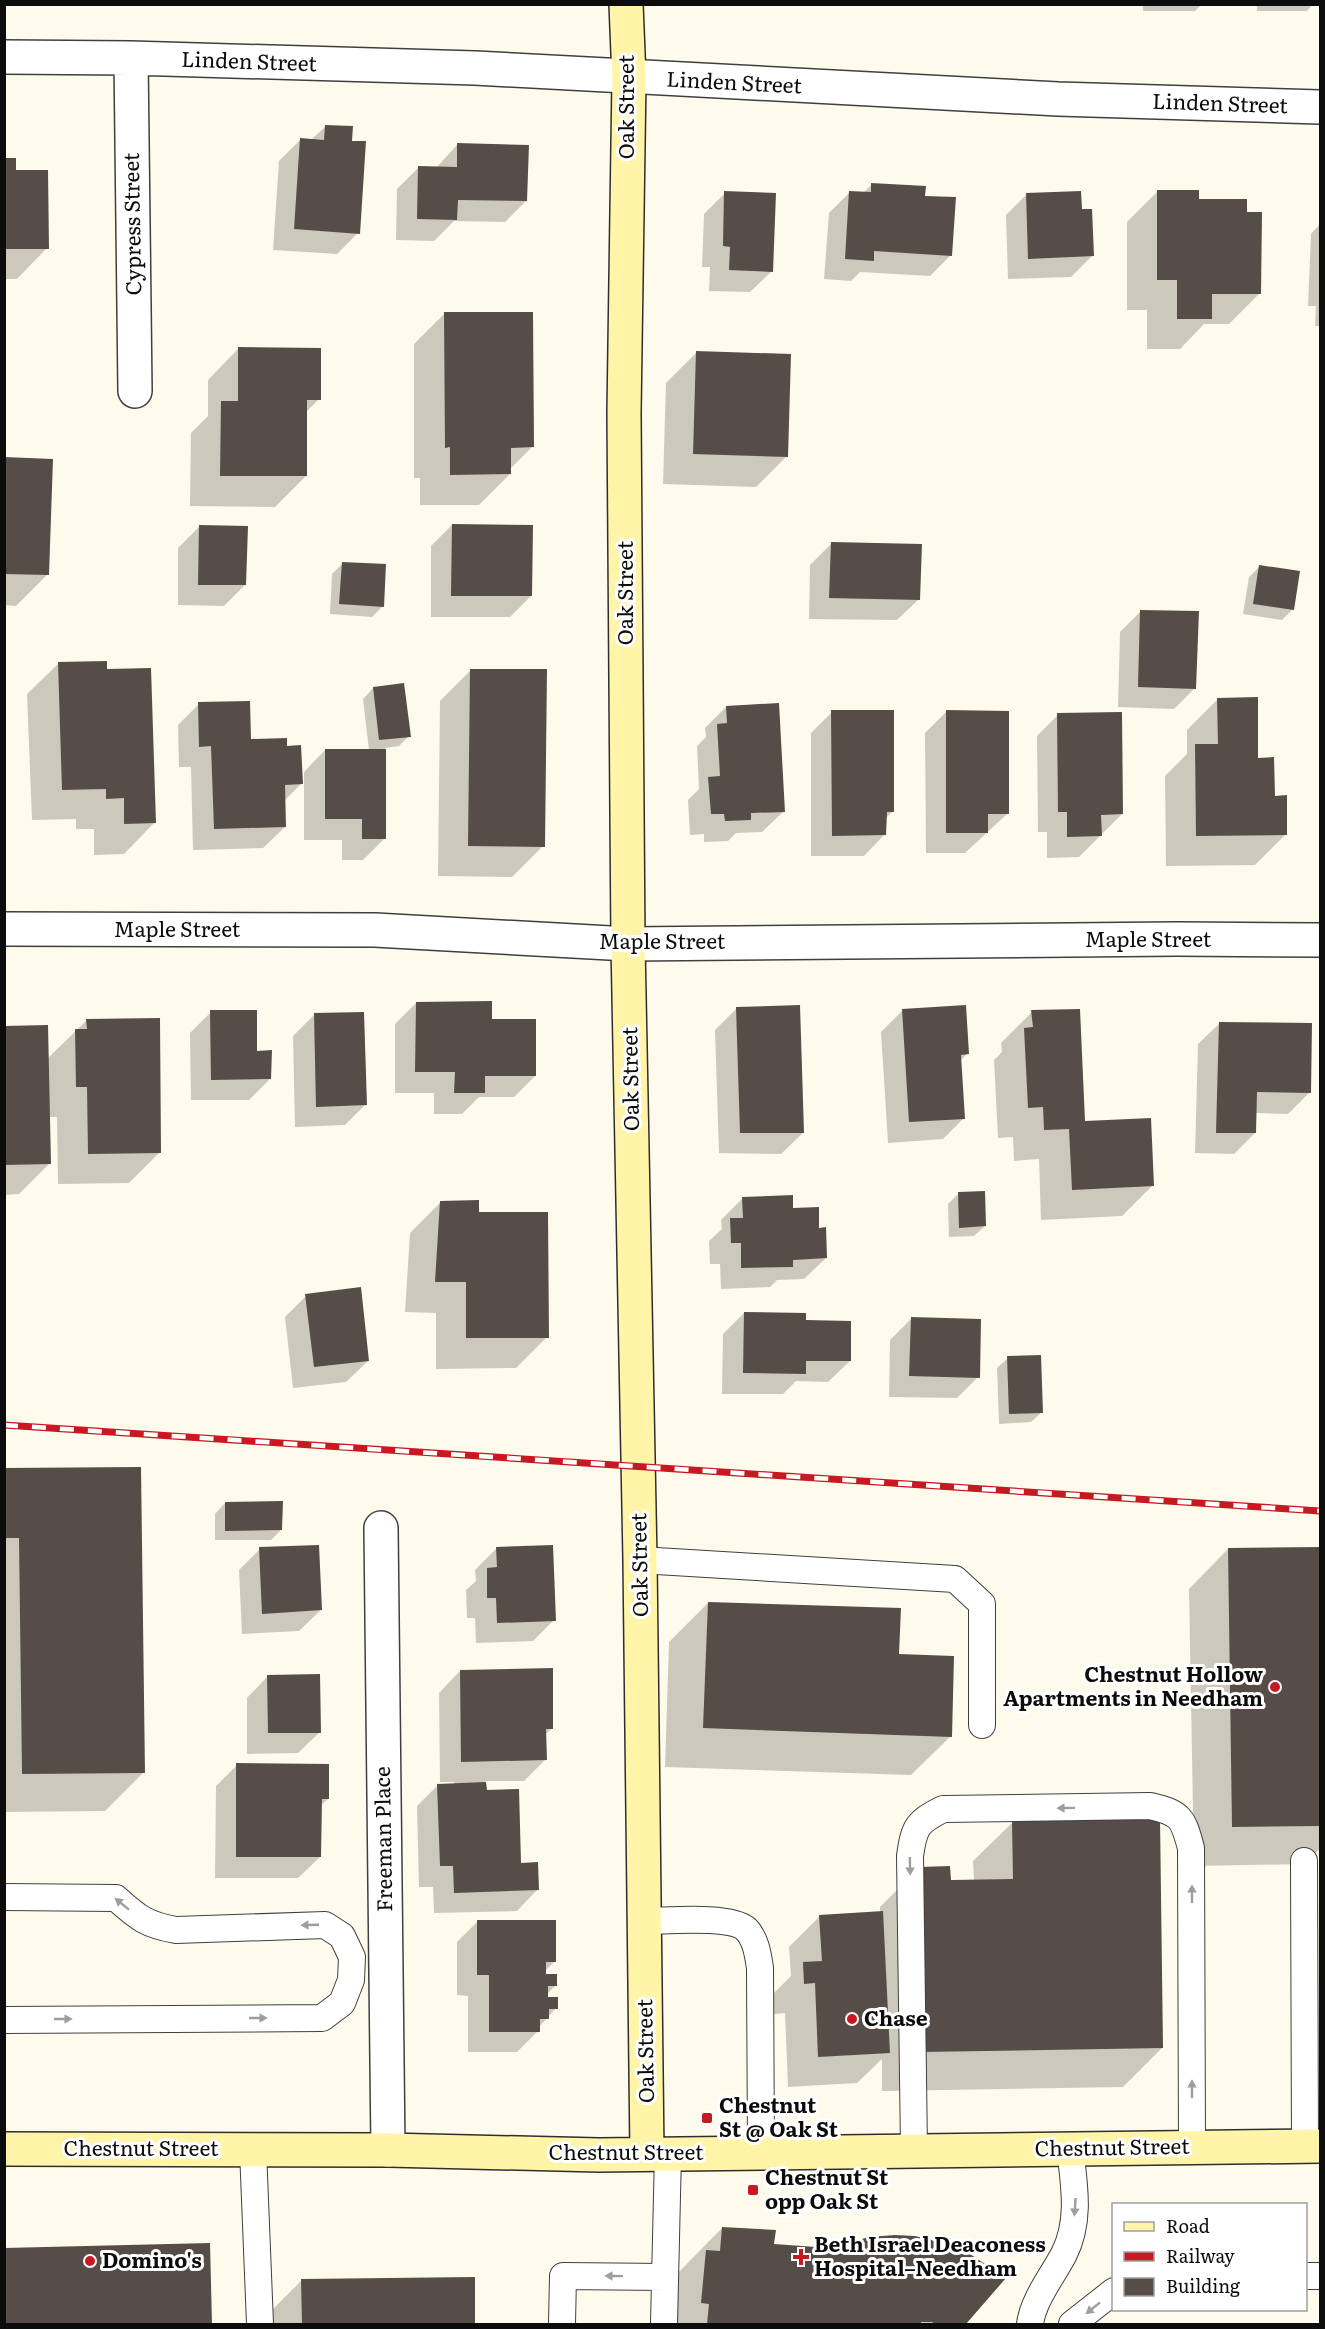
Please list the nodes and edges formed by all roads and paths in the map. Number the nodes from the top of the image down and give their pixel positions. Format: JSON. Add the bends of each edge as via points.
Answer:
{"nodes":[{"id":1,"x":626,"y":4,"type":"edge"},
{"id":2,"x":4,"y":57,"type":"edge"},
{"id":3,"x":131,"y":58,"type":"junction"},
{"id":4,"x":629,"y":78,"type":"junction"},
{"id":5,"x":1320,"y":107,"type":"edge"},
{"id":6,"x":135,"y":391,"type":"dead end"},
{"id":7,"x":4,"y":929,"type":"edge"},
{"id":8,"x":1320,"y":940,"type":"edge"},
{"id":9,"x":628,"y":944,"type":"junction"},
{"id":10,"x":381,"y":1528,"type":"dead end"},
{"id":11,"x":640,"y":1560,"type":"junction"},
{"id":12,"x":982,"y":1725,"type":"dead end"},
{"id":13,"x":1304,"y":1861,"type":"dead end"},
{"id":14,"x":4,"y":1898,"type":"edge"},
{"id":15,"x":645,"y":1921,"type":"junction"},
{"id":16,"x":4,"y":2020,"type":"edge"},
{"id":17,"x":1313,"y":2146,"type":"edge"},
{"id":18,"x":1192,"y":2147,"type":"junction"},
{"id":19,"x":4,"y":2149,"type":"edge"},
{"id":20,"x":1070,"y":2149,"type":"junction"},
{"id":21,"x":252,"y":2150,"type":"junction"},
{"id":22,"x":387,"y":2150,"type":"junction"},
{"id":23,"x":914,"y":2150,"type":"junction"},
{"id":24,"x":761,"y":2152,"type":"junction"},
{"id":25,"x":658,"y":2154,"type":"junction"},
{"id":26,"x":665,"y":2277,"type":"junction"},
{"id":27,"x":1112,"y":2292,"type":"edge"},
{"id":28,"x":260,"y":2325,"type":"edge"},
{"id":29,"x":562,"y":2325,"type":"edge"},
{"id":30,"x":664,"y":2325,"type":"edge"},
{"id":31,"x":1030,"y":2325,"type":"edge"},
{"id":32,"x":1072,"y":2325,"type":"edge"}],
"edges":[{"from":1,"to":4,"type":"street","name":"Oak Street"},
{"from":2,"to":3,"type":"street","name":"Linden Street"},
{"from":3,"to":4,"type":"street","name":"Linden Street","via":[[475,68]]},
{"from":3,"to":6,"type":"street","name":"Cypress Street"},
{"from":4,"to":5,"type":"street","name":"Linden Street"},
{"from":4,"to":9,"type":"street","name":"Oak Street","via":[[624,412]]},
{"from":7,"to":9,"type":"street","name":"Maple Street","via":[[375,930]]},
{"from":8,"to":9,"type":"street","name":"Maple Street"},
{"from":9,"to":11,"type":"street","name":"Oak Street"},
{"from":10,"to":22,"type":"street","name":"Freeman Place"},
{"from":11,"to":12,"type":"lane","via":[[955,1579],[982,1604]]},
{"from":11,"to":15,"type":"street","name":"Oak Street"},
{"from":13,"to":17,"type":"lane"},
{"from":16,"to":14,"type":"lane","one_way":true,"via":[[322,2018],[342,2003],[351,1980],[352,1957],[342,1936],[325,1925],[176,1930],[153,1926],[116,1898]]},
{"from":15,"to":24,"type":"lane","via":[[728,1921],[746,1929],[756,1947],[760,1968]]},
{"from":15,"to":25,"type":"street","name":"Oak Street"},
{"from":17,"to":18,"type":"street","name":"Chestnut Street"},
{"from":18,"to":20,"type":"street","name":"Chestnut Street"},
{"from":18,"to":23,"type":"lane","one_way":true,"via":[[1191,1848],[1185,1824],[1169,1810],[1150,1806],[944,1809],[925,1818],[913,1834],[910,1856]]},
{"from":19,"to":21,"type":"street","name":"Chestnut Street"},
{"from":20,"to":23,"type":"street","name":"Chestnut Street"},
{"from":20,"to":31,"type":"lane","one_way":true,"via":[[1076,2197],[1073,2228]]},
{"from":21,"to":22,"type":"street","name":"Chestnut Street"},
{"from":21,"to":28,"type":"lane"},
{"from":22,"to":25,"type":"street","name":"Chestnut Street"},
{"from":23,"to":24,"type":"street","name":"Chestnut Street"},
{"from":24,"to":25,"type":"street","name":"Chestnut Street"},
{"from":25,"to":26,"type":"lane"},
{"from":26,"to":29,"type":"lane","one_way":true,"via":[[563,2276]]},
{"from":26,"to":30,"type":"lane"},
{"from":27,"to":32,"type":"lane","one_way":true}]}
